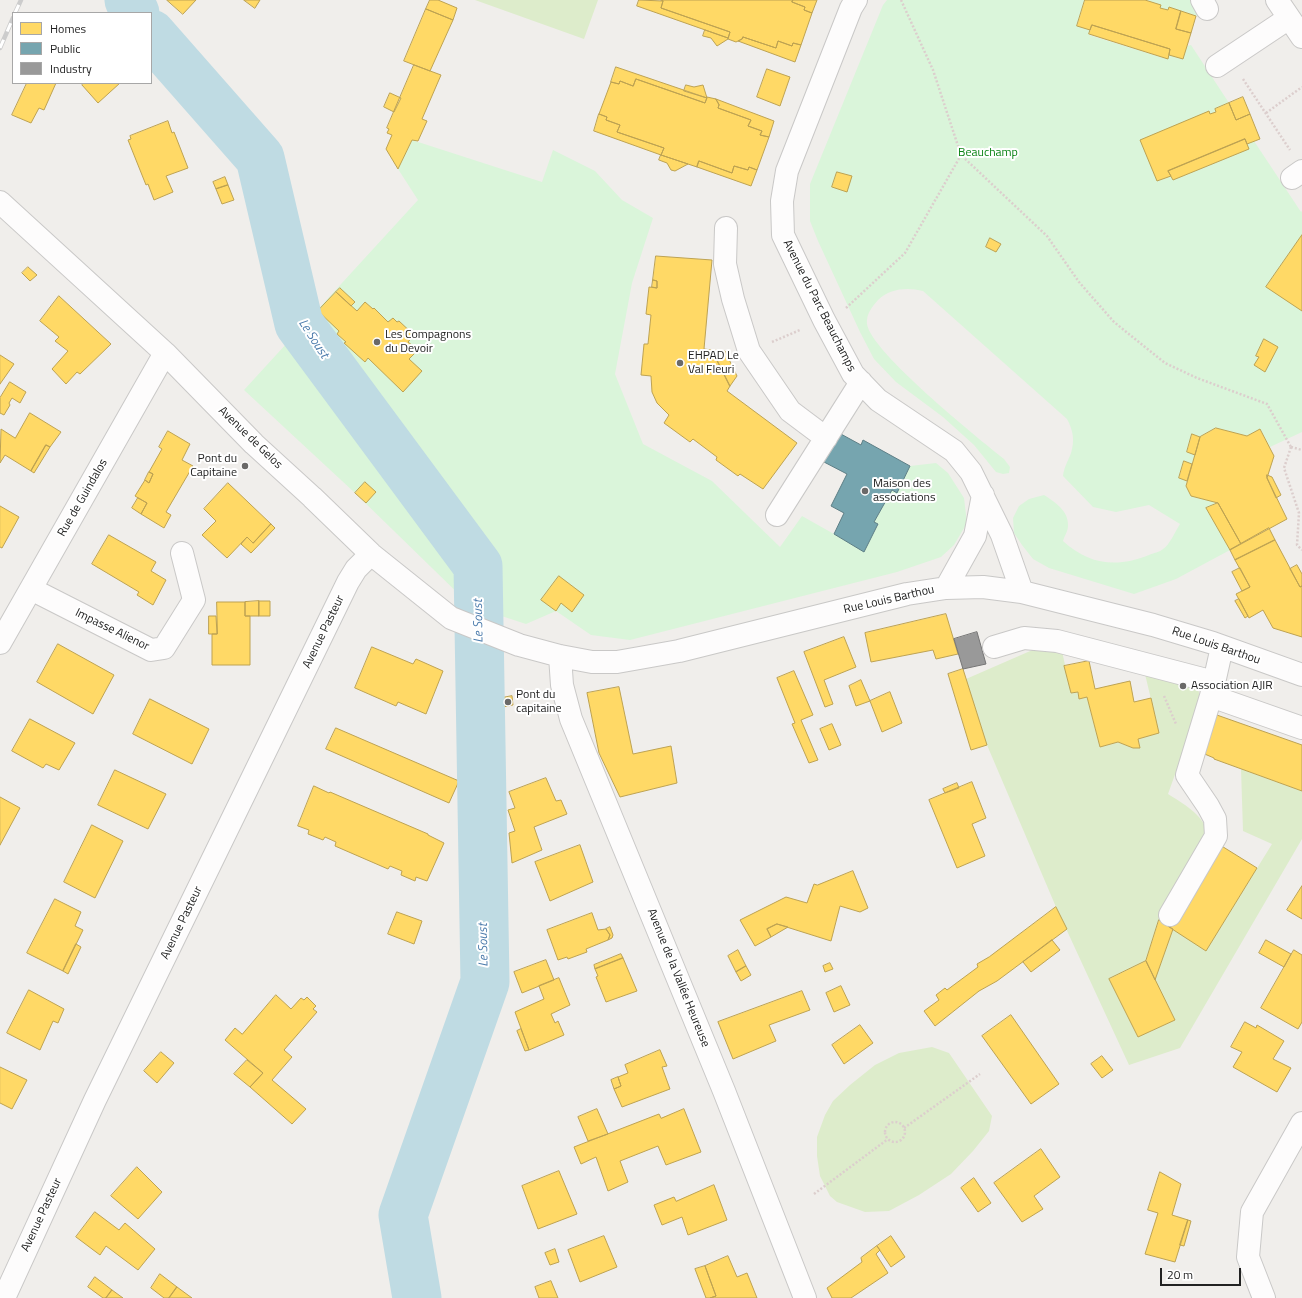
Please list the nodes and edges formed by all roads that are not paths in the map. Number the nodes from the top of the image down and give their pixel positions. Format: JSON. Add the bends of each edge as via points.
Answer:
{"nodes":[{"id":1,"x":856,"y":0,"type":"edge"},
{"id":2,"x":1277,"y":0,"type":"edge"},
{"id":3,"x":1289,"y":18,"type":"junction"},
{"id":4,"x":1302,"y":37,"type":"edge"},
{"id":5,"x":1222,"y":62,"type":"road end"},
{"id":6,"x":0,"y":202,"type":"edge"},
{"id":7,"x":726,"y":228,"type":"dead end"},
{"id":8,"x":165,"y":353,"type":"junction"},
{"id":9,"x":861,"y":382,"type":"junction"},
{"id":10,"x":826,"y":438,"type":"junction"},
{"id":11,"x":983,"y":495,"type":"junction"},
{"id":12,"x":777,"y":516,"type":"dead end"},
{"id":13,"x":182,"y":553,"type":"dead end"},
{"id":14,"x":371,"y":554,"type":"junction"},
{"id":15,"x":946,"y":588,"type":"junction"},
{"id":16,"x":31,"y":589,"type":"junction"},
{"id":17,"x":1022,"y":592,"type":"junction"},
{"id":18,"x":0,"y":644,"type":"edge"},
{"id":19,"x":519,"y":645,"type":"joint"},
{"id":20,"x":994,"y":647,"type":"dead end"},
{"id":21,"x":1222,"y":647,"type":"junction"},
{"id":22,"x":560,"y":656,"type":"junction"},
{"id":23,"x":1302,"y":675,"type":"edge"},
{"id":24,"x":1213,"y":689,"type":"junction"},
{"id":25,"x":1302,"y":728,"type":"edge"},
{"id":26,"x":1170,"y":915,"type":"dead end"},
{"id":27,"x":1302,"y":1123,"type":"edge"},
{"id":28,"x":4,"y":1298,"type":"edge"},
{"id":29,"x":805,"y":1298,"type":"edge"},
{"id":30,"x":1264,"y":1298,"type":"edge"}],
"edges":[{"from":1,"to":9,"type":"street","name":"Avenue du Parc Beauchamps","via":[[787,171],[782,201],[783,235],[824,320],[853,374]]},
{"from":2,"to":3,"type":"street"},
{"from":3,"to":4,"type":"street"},
{"from":3,"to":5,"type":"street"},
{"from":6,"to":8,"type":"street","name":"Avenue de Gelos"},
{"from":7,"to":10,"type":"street","via":[[725,264],[749,351],[790,411]]},
{"from":8,"to":14,"type":"street","name":"Avenue de Gelos","via":[[254,444]]},
{"from":8,"to":16,"type":"street","name":"Rue de Guindalos"},
{"from":9,"to":10,"type":"street"},
{"from":9,"to":11,"type":"street","name":"Avenue du Parc Beauchamps","via":[[878,400],[954,451],[971,472]]},
{"from":10,"to":12,"type":"street"},
{"from":11,"to":15,"type":"street","via":[[975,536]]},
{"from":11,"to":17,"type":"street","name":"Avenue du Parc Beauchamps","via":[[1002,535]]},
{"from":13,"to":16,"type":"street","name":"Impasse Alienor","via":[[194,600],[164,648],[151,650]]},
{"from":14,"to":19,"type":"street","name":"Avenue de Gelos","via":[[451,618]]},
{"from":14,"to":28,"type":"street","name":"Avenue Pasteur","via":[[356,569],[348,582],[95,1100]]},
{"from":15,"to":17,"type":"street","name":"Rue Louis Barthou","via":[[983,587]]},
{"from":15,"to":22,"type":"street","name":"Rue Louis Barthou","via":[[907,594],[671,653],[617,662],[592,662]]},
{"from":16,"to":18,"type":"street","name":"Rue de Guindalos"},
{"from":17,"to":21,"type":"street","name":"Rue Louis Barthou","via":[[1153,625]]},
{"from":19,"to":22,"type":"street","name":"Rue Louis Barthou"},
{"from":20,"to":24,"type":"street","via":[[1024,638],[1057,641],[1150,665]]},
{"from":21,"to":23,"type":"street","name":"Rue Louis Barthou"},
{"from":21,"to":24,"type":"street"},
{"from":22,"to":29,"type":"street","name":"Avenue de la Vallée Heureuse","via":[[562,685],[571,719],[721,1084]]},
{"from":24,"to":25,"type":"street"},
{"from":24,"to":26,"type":"street","via":[[1187,775],[1215,819],[1216,836]]},
{"from":27,"to":30,"type":"street","via":[[1252,1212],[1248,1257]]}]}
